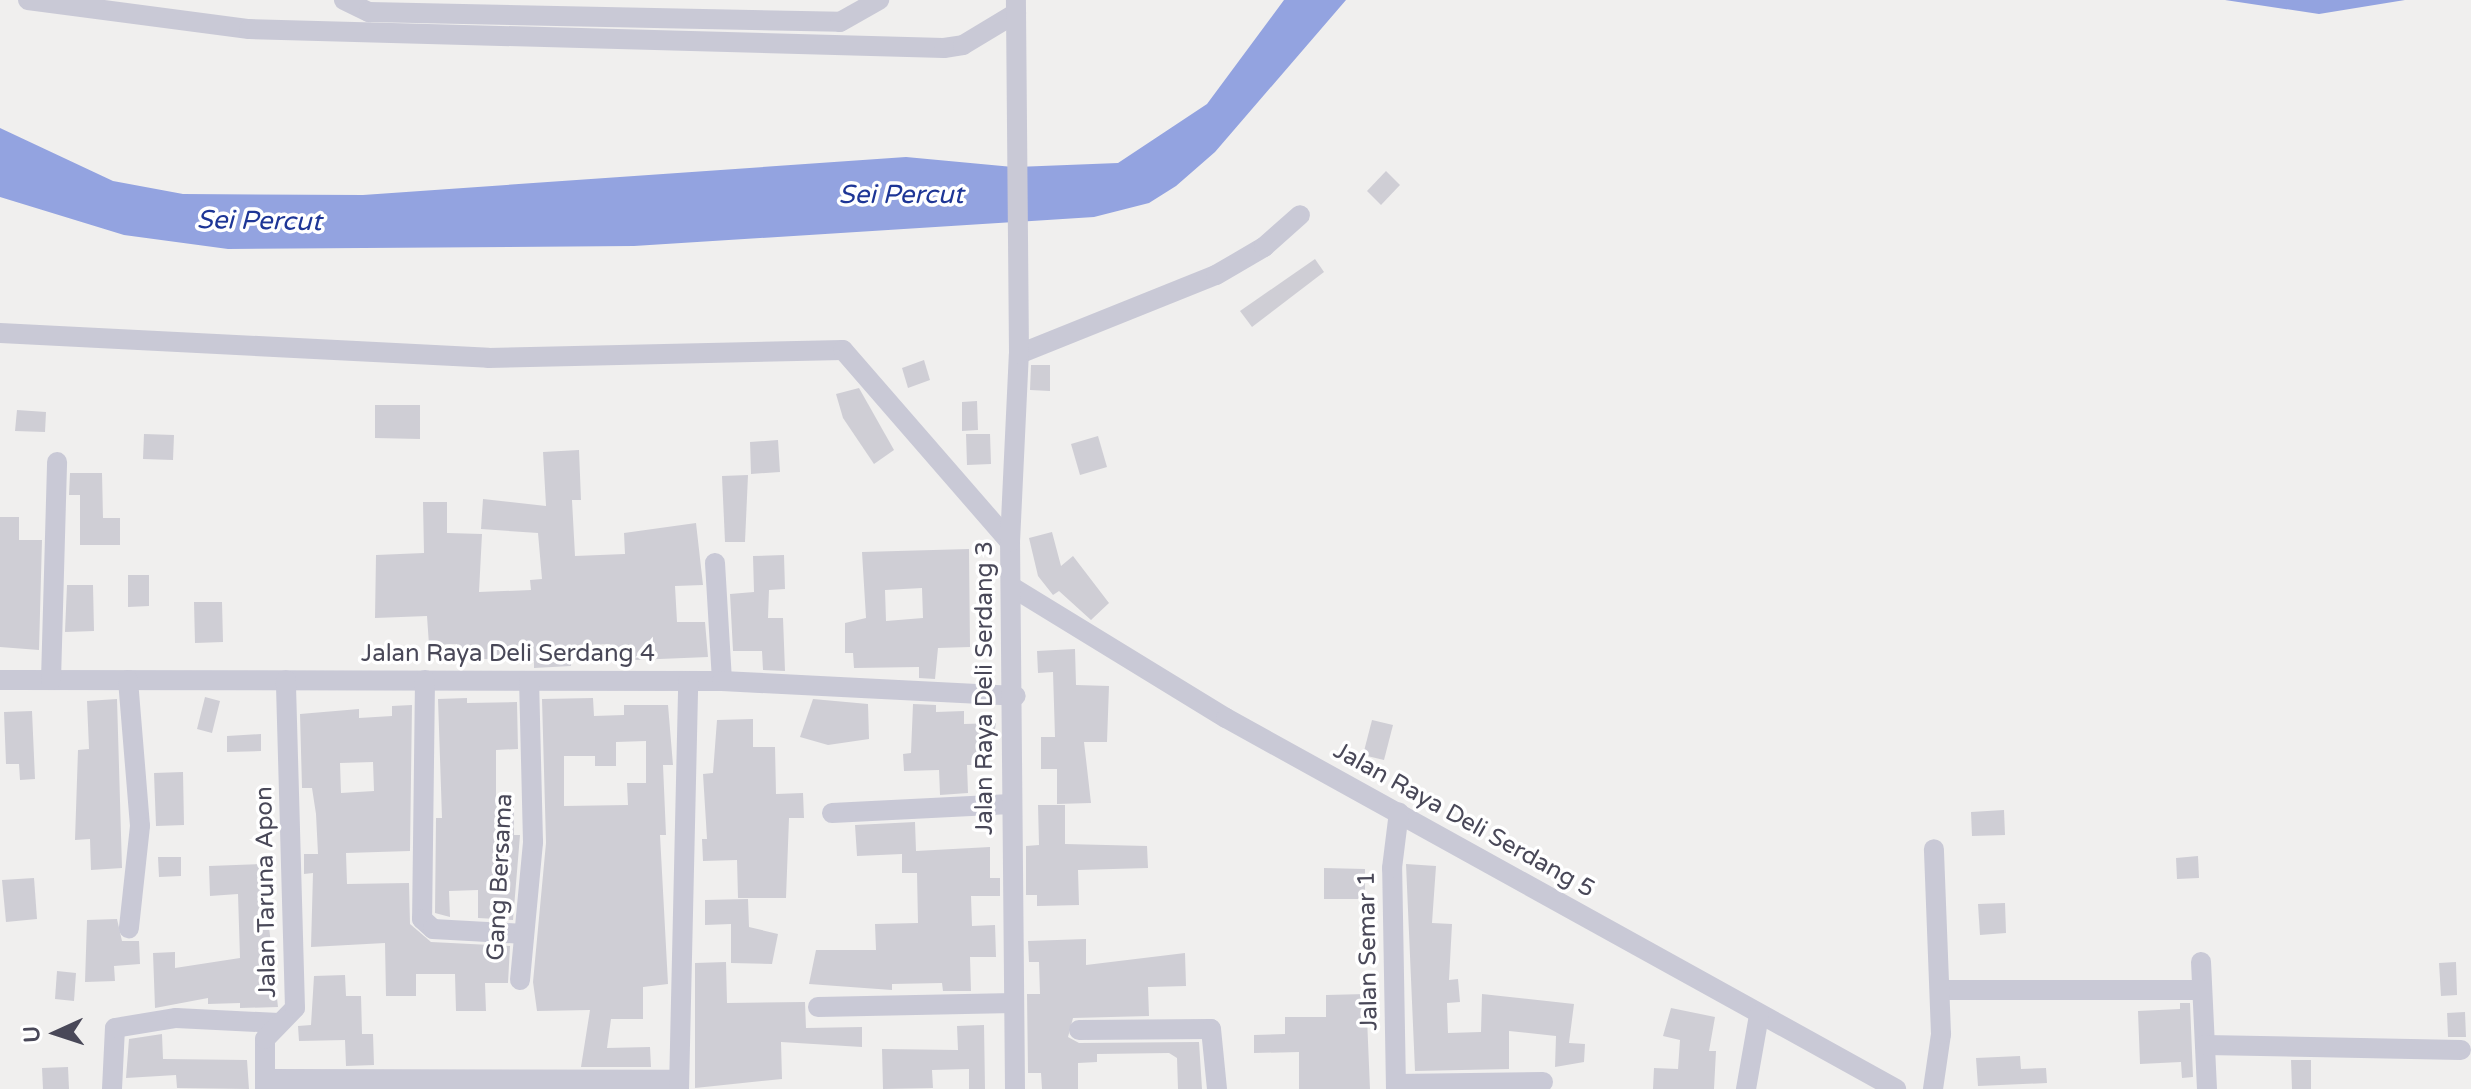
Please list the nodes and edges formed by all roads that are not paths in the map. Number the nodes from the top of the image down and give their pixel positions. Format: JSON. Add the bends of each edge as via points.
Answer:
{"nodes":[{"id":1,"x":28,"y":0,"type":"edge"},
{"id":2,"x":344,"y":0,"type":"edge"},
{"id":3,"x":879,"y":0,"type":"edge"},
{"id":4,"x":1016,"y":13,"type":"edge"},
{"id":5,"x":1300,"y":215,"type":"dead end"},
{"id":6,"x":0,"y":333,"type":"edge"},
{"id":7,"x":1019,"y":354,"type":"junction"},
{"id":8,"x":57,"y":462,"type":"dead end"},
{"id":9,"x":1010,"y":542,"type":"junction"},
{"id":10,"x":715,"y":563,"type":"dead end"},
{"id":11,"x":1012,"y":587,"type":"junction"},
{"id":12,"x":0,"y":680,"type":"edge"},
{"id":13,"x":51,"y":680,"type":"junction"},
{"id":14,"x":128,"y":680,"type":"junction"},
{"id":15,"x":286,"y":680,"type":"junction"},
{"id":16,"x":425,"y":680,"type":"junction"},
{"id":17,"x":529,"y":681,"type":"junction"},
{"id":18,"x":688,"y":681,"type":"junction"},
{"id":19,"x":722,"y":681,"type":"junction"},
{"id":20,"x":1016,"y":696,"type":"junction"},
{"id":21,"x":1011,"y":804,"type":"junction"},
{"id":22,"x":832,"y":813,"type":"dead end"},
{"id":23,"x":1398,"y":819,"type":"junction"},
{"id":24,"x":1934,"y":849,"type":"dead end"},
{"id":25,"x":129,"y":928,"type":"dead end"},
{"id":26,"x":524,"y":934,"type":"junction"},
{"id":27,"x":2201,"y":962,"type":"dead end"},
{"id":28,"x":520,"y":980,"type":"dead end"},
{"id":29,"x":1940,"y":990,"type":"junction"},
{"id":30,"x":2202,"y":990,"type":"junction"},
{"id":31,"x":1014,"y":1003,"type":"junction"},
{"id":32,"x":818,"y":1007,"type":"dead end"},
{"id":33,"x":1758,"y":1017,"type":"junction"},
{"id":34,"x":279,"y":1023,"type":"junction"},
{"id":35,"x":1079,"y":1030,"type":"dead end"},
{"id":36,"x":2205,"y":1045,"type":"junction"},
{"id":37,"x":2461,"y":1050,"type":"dead end"},
{"id":38,"x":1543,"y":1082,"type":"dead end"},
{"id":39,"x":265,"y":1084,"type":"edge"},
{"id":40,"x":679,"y":1085,"type":"edge"},
{"id":41,"x":1396,"y":1086,"type":"edge"},
{"id":42,"x":112,"y":1089,"type":"edge"},
{"id":43,"x":1015,"y":1089,"type":"edge"},
{"id":44,"x":1217,"y":1089,"type":"edge"},
{"id":45,"x":1746,"y":1089,"type":"edge"},
{"id":46,"x":1896,"y":1089,"type":"edge"},
{"id":47,"x":1933,"y":1089,"type":"edge"},
{"id":48,"x":2207,"y":1089,"type":"edge"}],
"edges":[{"from":1,"to":4,"type":"street","via":[[249,29],[912,48],[963,45]]},
{"from":2,"to":3,"type":"street","via":[[369,12],[840,22]]},
{"from":4,"to":7,"type":"street","name":"Jalan Raya Deli Serdang 3"},
{"from":5,"to":7,"type":"street","via":[[1264,247],[1216,275]]},
{"from":6,"to":9,"type":"street","via":[[488,358],[843,350]]},
{"from":7,"to":9,"type":"street","name":"Jalan Raya Deli Serdang 3"},
{"from":8,"to":13,"type":"street"},
{"from":9,"to":11,"type":"street","name":"Jalan Raya Deli Serdang 3"},
{"from":10,"to":19,"type":"street"},
{"from":11,"to":20,"type":"street","name":"Jalan Raya Deli Serdang 3"},
{"from":11,"to":23,"type":"street","name":"Jalan Raya Deli Serdang 5"},
{"from":12,"to":13,"type":"street","name":"Jalan Raya Deli Serdang 4"},
{"from":13,"to":14,"type":"street","name":"Jalan Raya Deli Serdang 4"},
{"from":14,"to":15,"type":"street","name":"Jalan Raya Deli Serdang 4"},
{"from":14,"to":25,"type":"street","via":[[140,826]]},
{"from":15,"to":16,"type":"street","name":"Jalan Raya Deli Serdang 4"},
{"from":15,"to":34,"type":"street","name":"Jalan Taruna Apon","via":[[296,984],[294,1011]]},
{"from":16,"to":17,"type":"street","name":"Jalan Raya Deli Serdang 4"},
{"from":16,"to":26,"type":"street","via":[[422,919],[433,929]]},
{"from":17,"to":18,"type":"street","name":"Jalan Raya Deli Serdang 4"},
{"from":17,"to":26,"type":"street","name":"Gang Bersama","via":[[533,842]]},
{"from":18,"to":19,"type":"street","name":"Jalan Raya Deli Serdang 4"},
{"from":18,"to":40,"type":"street"},
{"from":19,"to":20,"type":"street","name":"Jalan Raya Deli Serdang 4"},
{"from":20,"to":21,"type":"street","name":"Jalan Raya Deli Serdang 3"},
{"from":21,"to":22,"type":"street"},
{"from":21,"to":31,"type":"street","name":"Jalan Raya Deli Serdang 3"},
{"from":23,"to":33,"type":"street","name":"Jalan Raya Deli Serdang 5"},
{"from":23,"to":41,"type":"street","name":"Jalan Semar 1","via":[[1392,868]]},
{"from":24,"to":29,"type":"street"},
{"from":26,"to":28,"type":"street","name":"Gang Bersama"},
{"from":27,"to":30,"type":"street"},
{"from":29,"to":30,"type":"street"},
{"from":29,"to":47,"type":"street"},
{"from":30,"to":36,"type":"street"},
{"from":31,"to":32,"type":"street"},
{"from":31,"to":43,"type":"street","name":"Jalan Raya Deli Serdang 3"},
{"from":33,"to":45,"type":"street"},
{"from":33,"to":46,"type":"street","name":"Jalan Raya Deli Serdang 5"},
{"from":34,"to":39,"type":"street","name":"Jalan Taruna Apon","via":[[264,1043]]},
{"from":34,"to":42,"type":"street","via":[[176,1018],[115,1028]]},
{"from":35,"to":44,"type":"street","via":[[1211,1029]]},
{"from":36,"to":37,"type":"street"},
{"from":36,"to":48,"type":"street"},
{"from":38,"to":41,"type":"street"},
{"from":39,"to":40,"type":"street"}]}
